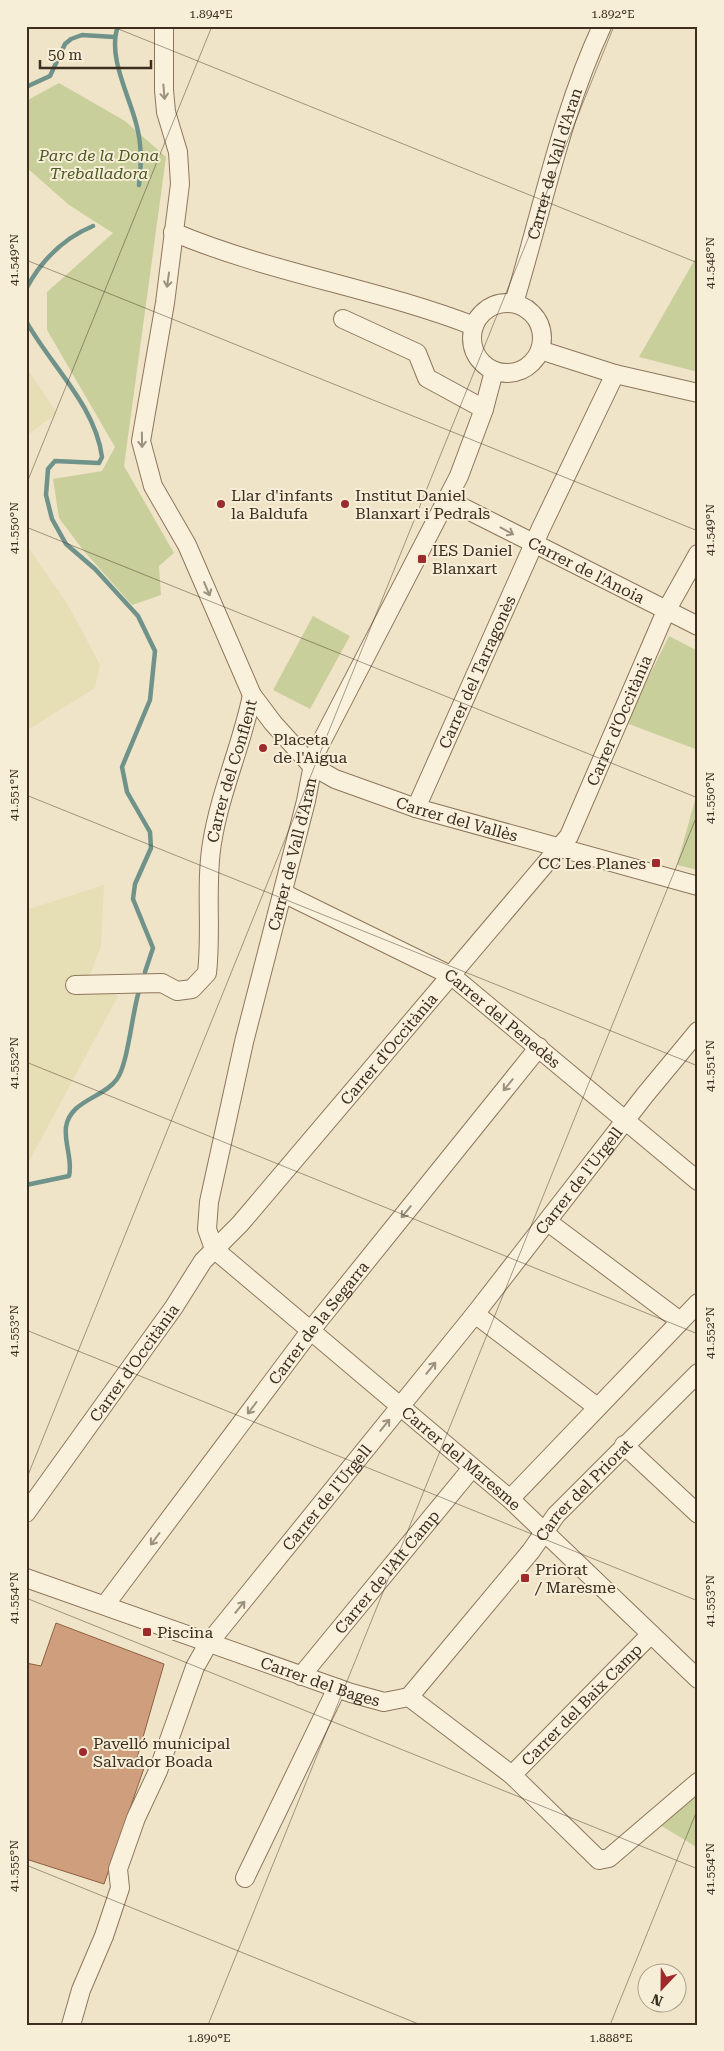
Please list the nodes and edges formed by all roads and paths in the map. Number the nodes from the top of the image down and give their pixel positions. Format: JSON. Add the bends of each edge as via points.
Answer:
{"nodes":[{"id":1,"x":164,"y":26,"type":"edge"},
{"id":2,"x":602,"y":26,"type":"edge"},
{"id":3,"x":173,"y":232,"type":"junction"},
{"id":4,"x":514,"y":303,"type":"junction"},
{"id":5,"x":343,"y":319,"type":"dead end"},
{"id":6,"x":474,"y":326,"type":"junction"},
{"id":7,"x":540,"y":350,"type":"junction"},
{"id":8,"x":494,"y":371,"type":"junction"},
{"id":9,"x":615,"y":374,"type":"junction"},
{"id":10,"x":698,"y":393,"type":"edge"},
{"id":11,"x":484,"y":409,"type":"junction"},
{"id":12,"x":448,"y":500,"type":"junction"},
{"id":13,"x":534,"y":544,"type":"junction"},
{"id":14,"x":698,"y":554,"type":"edge"},
{"id":15,"x":666,"y":611,"type":"junction"},
{"id":16,"x":698,"y":626,"type":"edge"},
{"id":17,"x":252,"y":695,"type":"junction"},
{"id":18,"x":312,"y":766,"type":"junction"},
{"id":19,"x":416,"y":808,"type":"junction"},
{"id":20,"x":560,"y":848,"type":"junction"},
{"id":21,"x":698,"y":886,"type":"edge"},
{"id":22,"x":283,"y":893,"type":"junction"},
{"id":23,"x":452,"y":976,"type":"junction"},
{"id":24,"x":75,"y":985,"type":"dead end"},
{"id":25,"x":698,"y":1031,"type":"edge"},
{"id":26,"x":538,"y":1047,"type":"junction"},
{"id":27,"x":626,"y":1119,"type":"junction"},
{"id":28,"x":698,"y":1181,"type":"edge"},
{"id":29,"x":548,"y":1222,"type":"junction"},
{"id":30,"x":214,"y":1249,"type":"junction"},
{"id":31,"x":698,"y":1303,"type":"edge"},
{"id":32,"x":475,"y":1314,"type":"junction"},
{"id":33,"x":680,"y":1321,"type":"junction"},
{"id":34,"x":311,"y":1330,"type":"junction"},
{"id":35,"x":694,"y":1377,"type":"edge"},
{"id":36,"x":401,"y":1405,"type":"junction"},
{"id":37,"x":597,"y":1407,"type":"junction"},
{"id":38,"x":624,"y":1445,"type":"junction"},
{"id":39,"x":472,"y":1468,"type":"junction"},
{"id":40,"x":510,"y":1499,"type":"junction"},
{"id":41,"x":26,"y":1513,"type":"edge"},
{"id":42,"x":698,"y":1514,"type":"edge"},
{"id":43,"x":544,"y":1532,"type":"junction"},
{"id":44,"x":26,"y":1578,"type":"edge"},
{"id":45,"x":105,"y":1605,"type":"junction"},
{"id":46,"x":651,"y":1634,"type":"junction"},
{"id":47,"x":208,"y":1644,"type":"junction"},
{"id":48,"x":301,"y":1676,"type":"junction"},
{"id":49,"x":698,"y":1679,"type":"edge"},
{"id":50,"x":337,"y":1688,"type":"junction"},
{"id":51,"x":409,"y":1697,"type":"junction"},
{"id":52,"x":512,"y":1775,"type":"junction"},
{"id":53,"x":698,"y":1782,"type":"edge"},
{"id":54,"x":245,"y":1878,"type":"dead end"},
{"id":55,"x":71,"y":2025,"type":"edge"}],
"edges":[{"from":1,"to":3,"type":"street","name":"Carrer del Conflent","one_way":true,"via":[[166,112],[180,167]]},
{"from":2,"to":4,"type":"street","name":"Carrer de Vall d'Aran","via":[[562,133]]},
{"from":3,"to":6,"type":"street","via":[[263,264]]},
{"from":3,"to":17,"type":"street","name":"Carrer del Conflent","one_way":true,"via":[[141,441],[153,486],[187,545]]},
{"from":4,"to":6,"type":"street","via":[[495,304]]},
{"from":4,"to":7,"type":"street","via":[[536,318],[543,337]]},
{"from":5,"to":11,"type":"street","via":[[417,353],[427,378]]},
{"from":6,"to":8,"type":"street","via":[[472,336],[476,355]]},
{"from":7,"to":8,"type":"street","via":[[535,360],[523,370]]},
{"from":7,"to":9,"type":"street"},
{"from":8,"to":11,"type":"street","name":"Carrer de Vall d'Aran"},
{"from":9,"to":10,"type":"street"},
{"from":9,"to":13,"type":"street","name":"Carrer del Tarragonès"},
{"from":11,"to":12,"type":"street","name":"Carrer de Vall d'Aran"},
{"from":12,"to":13,"type":"street","name":"Carrer de l'Anoia","one_way":true},
{"from":12,"to":18,"type":"street","name":"Carrer de Vall d'Aran","via":[[319,744]]},
{"from":13,"to":15,"type":"street","name":"Carrer de l'Anoia"},
{"from":13,"to":19,"type":"street","name":"Carrer del Tarragonès"},
{"from":14,"to":15,"type":"street","name":"Carrer d'Occitània"},
{"from":15,"to":16,"type":"street","name":"Carrer de l'Anoia"},
{"from":15,"to":20,"type":"street","name":"Carrer d'Occitània","via":[[574,824]]},
{"from":17,"to":18,"type":"street","name":"Carrer del Vallès"},
{"from":17,"to":24,"type":"street","name":"Carrer del Conflent","via":[[246,725],[221,798],[211,844],[207,973],[192,989],[177,991],[162,983]]},
{"from":18,"to":19,"type":"street","name":"Carrer del Vallès","via":[[335,779]]},
{"from":18,"to":22,"type":"street","name":"Carrer de Vall d'Aran"},
{"from":19,"to":20,"type":"street","name":"Carrer del Vallès"},
{"from":20,"to":21,"type":"street","name":"Carrer del Vallès"},
{"from":20,"to":23,"type":"street","name":"Carrer d'Occitània"},
{"from":22,"to":23,"type":"street","name":"Carrer del Penedès"},
{"from":22,"to":30,"type":"street","name":"Carrer de Vall d'Aran","via":[[244,1042],[209,1202],[207,1229]]},
{"from":23,"to":26,"type":"street","name":"Carrer del Penedès"},
{"from":23,"to":30,"type":"street","name":"Carrer d'Occitània","via":[[240,1224]]},
{"from":25,"to":27,"type":"street","name":"Carrer de l'Urgell"},
{"from":26,"to":27,"type":"street","name":"Carrer del Penedès"},
{"from":26,"to":34,"type":"street","name":"Carrer de la Segarra","one_way":true},
{"from":27,"to":28,"type":"street","name":"Carrer del Penedès"},
{"from":27,"to":29,"type":"street","name":"Carrer de l'Urgell"},
{"from":29,"to":32,"type":"street","name":"Carrer de l'Urgell"},
{"from":29,"to":33,"type":"street"},
{"from":30,"to":34,"type":"street","name":"Carrer del Maresme"},
{"from":30,"to":41,"type":"street","name":"Carrer d'Occitània"},
{"from":31,"to":33,"type":"street"},
{"from":36,"to":32,"type":"street","name":"Carrer de l'Urgell","one_way":true},
{"from":32,"to":37,"type":"street"},
{"from":33,"to":37,"type":"street"},
{"from":34,"to":36,"type":"street","name":"Carrer del Maresme"},
{"from":34,"to":45,"type":"street","name":"Carrer de la Segarra","one_way":true},
{"from":35,"to":38,"type":"street","name":"Carrer del Priorat"},
{"from":36,"to":39,"type":"street","name":"Carrer del Maresme"},
{"from":47,"to":36,"type":"street","name":"Carrer de l'Urgell","one_way":true},
{"from":37,"to":40,"type":"street"},
{"from":38,"to":42,"type":"street"},
{"from":38,"to":43,"type":"street","name":"Carrer del Priorat","via":[[556,1515]]},
{"from":39,"to":40,"type":"street","name":"Carrer del Maresme"},
{"from":39,"to":48,"type":"street","name":"Carrer de l'Alt Camp"},
{"from":40,"to":43,"type":"street","name":"Carrer del Maresme"},
{"from":43,"to":46,"type":"street","name":"Carrer del Maresme"},
{"from":43,"to":51,"type":"street","name":"Carrer del Priorat"},
{"from":44,"to":45,"type":"street","name":"Carrer del Bages"},
{"from":45,"to":47,"type":"street","name":"Carrer del Bages"},
{"from":46,"to":49,"type":"street","name":"Carrer del Maresme"},
{"from":46,"to":52,"type":"street","name":"Carrer del Baix Camp"},
{"from":47,"to":48,"type":"street","name":"Carrer del Bages"},
{"from":47,"to":55,"type":"street","name":"Carrer de l'Urgell","via":[[195,1667],[158,1771],[136,1818],[118,1869],[120,1888]]},
{"from":48,"to":50,"type":"street","name":"Carrer del Bages"},
{"from":50,"to":51,"type":"street","name":"Carrer del Bages","via":[[384,1702]]},
{"from":50,"to":54,"type":"street"},
{"from":51,"to":52,"type":"street"},
{"from":52,"to":53,"type":"street","via":[[599,1860],[609,1858]]}]}
